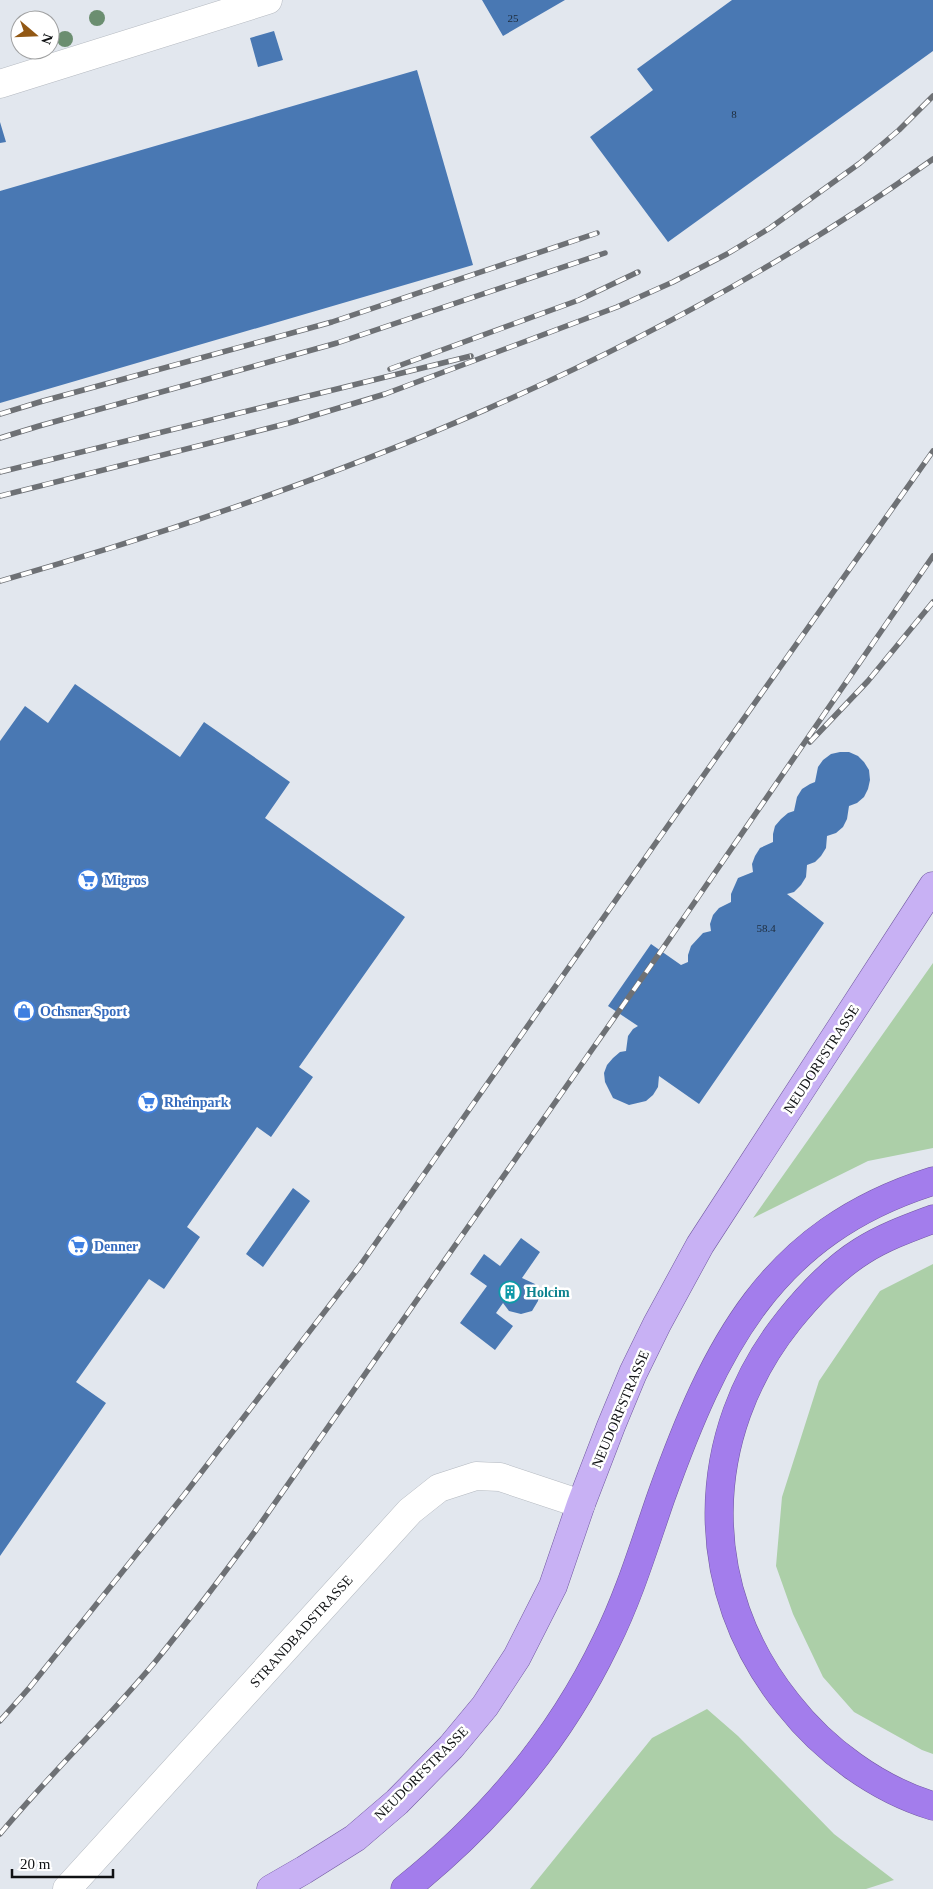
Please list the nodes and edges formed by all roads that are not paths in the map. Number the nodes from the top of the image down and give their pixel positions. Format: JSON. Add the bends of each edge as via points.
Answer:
{"nodes":[{"id":1,"x":265,"y":0,"type":"edge"},
{"id":2,"x":0,"y":84,"type":"edge"},
{"id":3,"x":933,"y":886,"type":"edge"},
{"id":4,"x":933,"y":1182,"type":"edge"},
{"id":5,"x":933,"y":1219,"type":"edge"},
{"id":6,"x":581,"y":1504,"type":"junction"},
{"id":7,"x":933,"y":1806,"type":"edge"},
{"id":8,"x":67,"y":1889,"type":"edge"},
{"id":9,"x":271,"y":1889,"type":"edge"},
{"id":10,"x":405,"y":1889,"type":"edge"}],
"edges":[{"from":1,"to":2,"type":"street"},
{"from":3,"to":6,"type":"main road","name":"NEUDORFSTRASSE","via":[[700,1245],[633,1373]]},
{"from":4,"to":10,"type":"highway","via":[[890,1196],[823,1235],[804,1249],[753,1304],[727,1344],[703,1392],[680,1445],[622,1607],[590,1673],[559,1724],[502,1798],[457,1845]]},
{"from":5,"to":7,"type":"highway","via":[[862,1250],[824,1281],[783,1328],[761,1359],[741,1401],[724,1454],[718,1503],[721,1549],[738,1619],[754,1653],[780,1694],[814,1733],[846,1760],[882,1783]]},
{"from":6,"to":8,"type":"street","name":"STRANDBADSTRASSE","via":[[500,1477],[476,1476],[438,1488],[410,1511]]},
{"from":6,"to":9,"type":"main road","name":"NEUDORFSTRASSE","via":[[553,1586],[517,1657],[474,1720],[397,1802],[355,1838]]}]}
